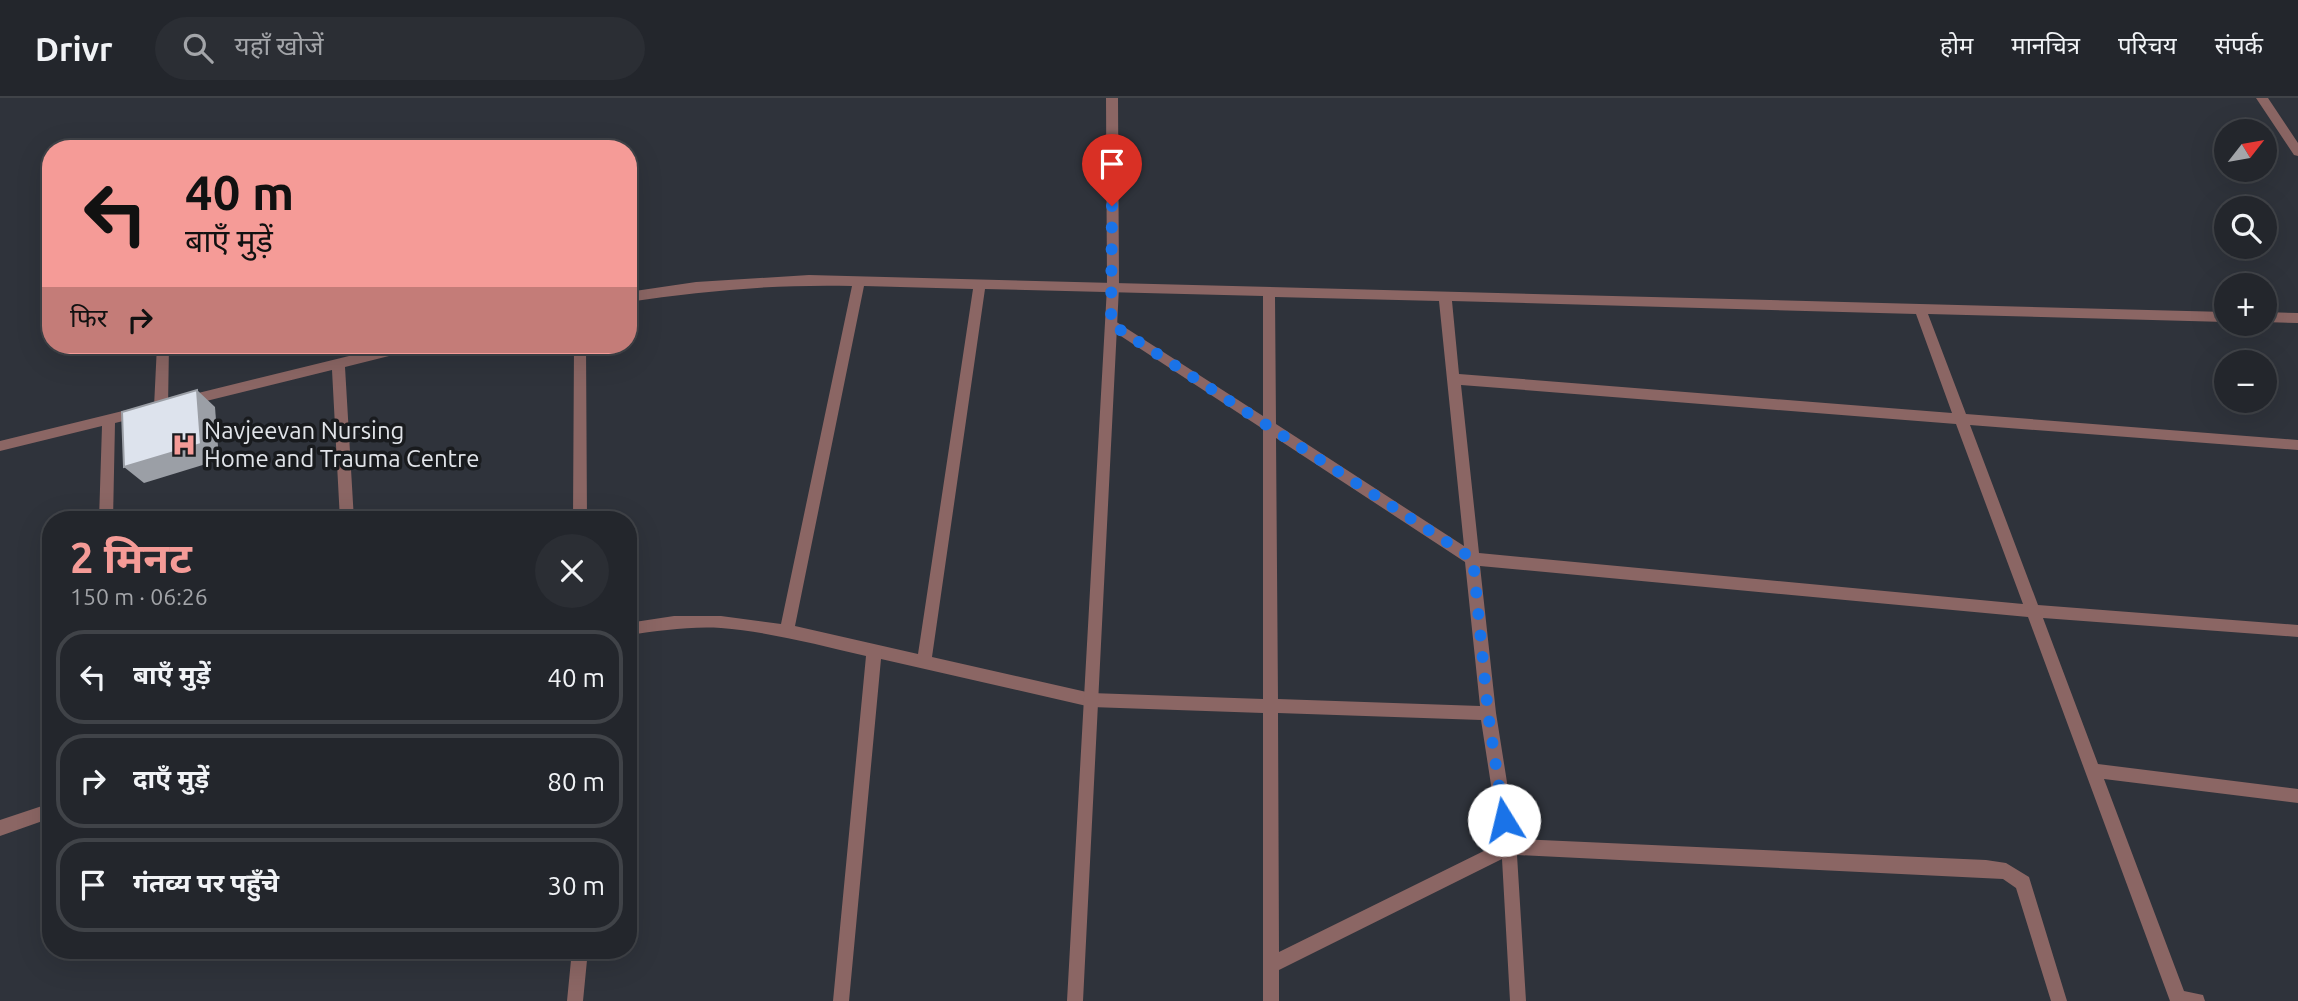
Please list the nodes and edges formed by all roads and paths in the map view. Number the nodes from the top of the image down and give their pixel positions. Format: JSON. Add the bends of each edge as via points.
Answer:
{"nodes":[{"id":1,"x":1112,"y":98,"type":"edge"},
{"id":2,"x":2262,"y":98,"type":"edge"},
{"id":3,"x":2298,"y":152,"type":"edge"},
{"id":4,"x":859,"y":282,"type":"junction"},
{"id":5,"x":980,"y":284,"type":"junction"},
{"id":6,"x":1113,"y":287,"type":"junction"},
{"id":7,"x":1269,"y":291,"type":"junction"},
{"id":8,"x":637,"y":296,"type":"edge"},
{"id":9,"x":1446,"y":296,"type":"junction"},
{"id":10,"x":1920,"y":309,"type":"junction"},
{"id":11,"x":2214,"y":317,"type":"edge"},
{"id":12,"x":2277,"y":317,"type":"edge"},
{"id":13,"x":2298,"y":318,"type":"edge"},
{"id":14,"x":1111,"y":324,"type":"junction"},
{"id":15,"x":163,"y":354,"type":"edge"},
{"id":16,"x":375,"y":354,"type":"edge"},
{"id":17,"x":580,"y":354,"type":"edge"},
{"id":18,"x":338,"y":363,"type":"junction"},
{"id":19,"x":1454,"y":379,"type":"junction"},
{"id":20,"x":161,"y":407,"type":"junction"},
{"id":21,"x":109,"y":419,"type":"junction"},
{"id":22,"x":1962,"y":420,"type":"junction"},
{"id":23,"x":1269,"y":427,"type":"junction"},
{"id":24,"x":2298,"y":445,"type":"edge"},
{"id":25,"x":0,"y":446,"type":"edge"},
{"id":26,"x":106,"y":511,"type":"edge"},
{"id":27,"x":346,"y":511,"type":"edge"},
{"id":28,"x":580,"y":511,"type":"edge"},
{"id":29,"x":1473,"y":559,"type":"junction"},
{"id":30,"x":2034,"y":611,"type":"junction"},
{"id":31,"x":637,"y":628,"type":"edge"},
{"id":32,"x":787,"y":631,"type":"junction"},
{"id":33,"x":2298,"y":631,"type":"edge"},
{"id":34,"x":874,"y":651,"type":"junction"},
{"id":35,"x":924,"y":662,"type":"junction"},
{"id":36,"x":1091,"y":700,"type":"junction"},
{"id":37,"x":1270,"y":705,"type":"junction"},
{"id":38,"x":1488,"y":713,"type":"junction"},
{"id":39,"x":2095,"y":771,"type":"junction"},
{"id":40,"x":2298,"y":796,"type":"edge"},
{"id":41,"x":42,"y":813,"type":"edge"},
{"id":42,"x":0,"y":828,"type":"edge"},
{"id":43,"x":1508,"y":846,"type":"junction"},
{"id":44,"x":579,"y":959,"type":"edge"},
{"id":45,"x":1271,"y":965,"type":"junction"},
{"id":46,"x":2179,"y":1000,"type":"edge"},
{"id":47,"x":575,"y":1001,"type":"edge"},
{"id":48,"x":841,"y":1001,"type":"edge"},
{"id":49,"x":1074,"y":1001,"type":"edge"},
{"id":50,"x":1271,"y":1001,"type":"edge"},
{"id":51,"x":1518,"y":1001,"type":"edge"},
{"id":52,"x":2059,"y":1001,"type":"edge"},
{"id":53,"x":2197,"y":1001,"type":"edge"}],
"edges":[{"from":1,"to":6,"type":"street"},
{"from":2,"to":3,"type":"street"},
{"from":4,"to":5,"type":"street"},
{"from":4,"to":8,"type":"street","via":[[809,280]]},
{"from":4,"to":32,"type":"street"},
{"from":5,"to":6,"type":"street"},
{"from":5,"to":35,"type":"street"},
{"from":6,"to":7,"type":"street"},
{"from":6,"to":14,"type":"street"},
{"from":7,"to":9,"type":"street"},
{"from":7,"to":23,"type":"street"},
{"from":9,"to":10,"type":"street"},
{"from":9,"to":19,"type":"street"},
{"from":10,"to":11,"type":"street"},
{"from":10,"to":22,"type":"street"},
{"from":12,"to":13,"type":"street"},
{"from":14,"to":23,"type":"street"},
{"from":14,"to":36,"type":"street"},
{"from":15,"to":20,"type":"street"},
{"from":16,"to":18,"type":"street"},
{"from":17,"to":28,"type":"street"},
{"from":18,"to":20,"type":"street"},
{"from":18,"to":27,"type":"street"},
{"from":19,"to":22,"type":"street"},
{"from":19,"to":29,"type":"street"},
{"from":20,"to":21,"type":"street"},
{"from":21,"to":25,"type":"street"},
{"from":21,"to":26,"type":"street"},
{"from":22,"to":24,"type":"street"},
{"from":22,"to":30,"type":"street"},
{"from":23,"to":29,"type":"street"},
{"from":23,"to":37,"type":"street"},
{"from":29,"to":30,"type":"street"},
{"from":29,"to":38,"type":"street"},
{"from":30,"to":33,"type":"street"},
{"from":30,"to":39,"type":"street"},
{"from":31,"to":32,"type":"street","via":[[721,622]]},
{"from":32,"to":34,"type":"street"},
{"from":34,"to":35,"type":"street"},
{"from":34,"to":48,"type":"street"},
{"from":35,"to":36,"type":"street"},
{"from":36,"to":37,"type":"street"},
{"from":36,"to":49,"type":"street"},
{"from":37,"to":38,"type":"street"},
{"from":37,"to":45,"type":"street"},
{"from":38,"to":43,"type":"street"},
{"from":39,"to":40,"type":"street"},
{"from":39,"to":46,"type":"street"},
{"from":41,"to":42,"type":"street"},
{"from":43,"to":45,"type":"street"},
{"from":43,"to":51,"type":"street"},
{"from":43,"to":52,"type":"street","via":[[2006,871],[2023,883]]},
{"from":44,"to":47,"type":"street"},
{"from":45,"to":50,"type":"street"},
{"from":46,"to":53,"type":"street"}]}
